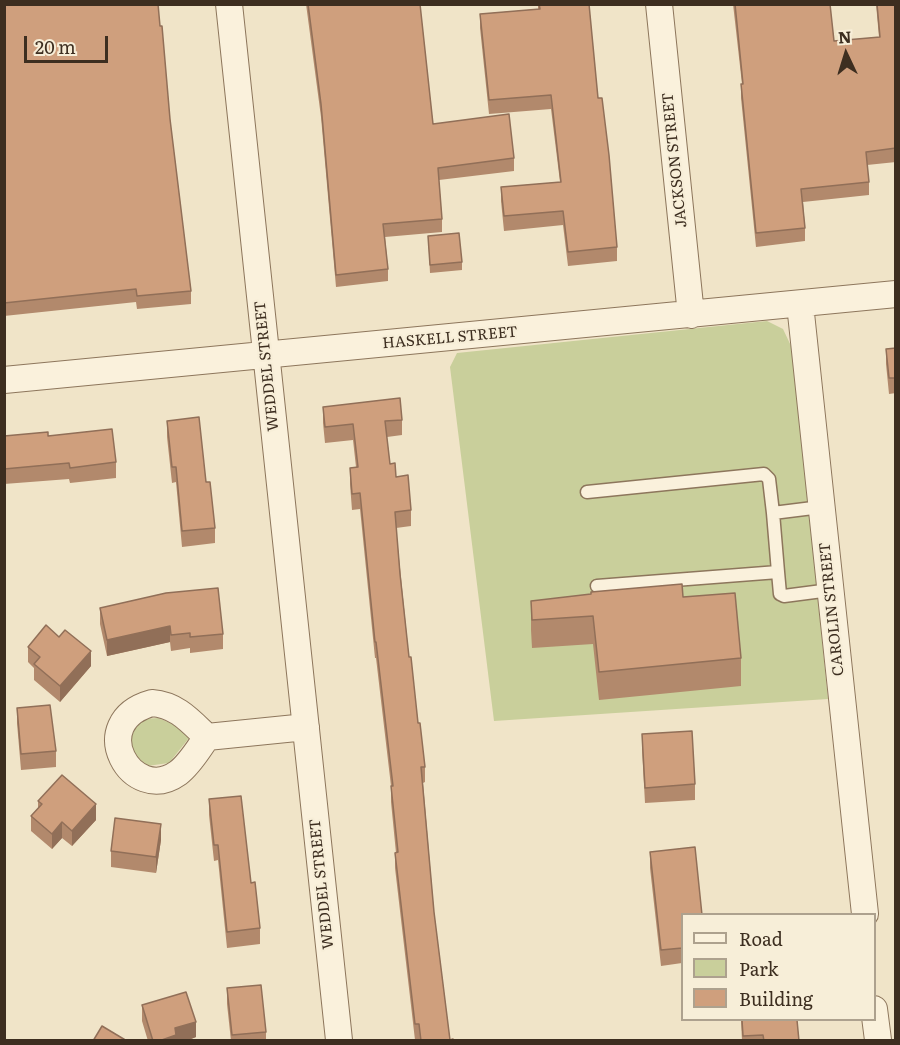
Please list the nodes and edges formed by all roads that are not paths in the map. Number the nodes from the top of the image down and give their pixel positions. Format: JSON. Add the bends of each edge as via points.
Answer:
{"nodes":[{"id":1,"x":230,"y":4,"type":"edge"},
{"id":2,"x":659,"y":4,"type":"edge"},
{"id":3,"x":896,"y":294,"type":"edge"},
{"id":4,"x":800,"y":304,"type":"junction"},
{"id":5,"x":691,"y":315,"type":"junction"},
{"id":6,"x":266,"y":355,"type":"junction"},
{"id":7,"x":4,"y":380,"type":"edge"},
{"id":8,"x":587,"y":492,"type":"dead end"},
{"id":9,"x":822,"y":507,"type":"junction"},
{"id":10,"x":773,"y":513,"type":"junction"},
{"id":11,"x":778,"y":572,"type":"junction"},
{"id":12,"x":597,"y":586,"type":"dead end"},
{"id":13,"x":830,"y":590,"type":"junction"},
{"id":14,"x":306,"y":727,"type":"junction"},
{"id":15,"x":207,"y":736,"type":"dead end"},
{"id":16,"x":864,"y":913,"type":"edge"},
{"id":17,"x":876,"y":1021,"type":"edge"},
{"id":18,"x":339,"y":1041,"type":"edge"},
{"id":19,"x":878,"y":1041,"type":"edge"}],
"edges":[{"from":1,"to":6,"type":"street","name":"WEDDEL STREET"},
{"from":2,"to":5,"type":"street","name":"JACKSON STREET"},
{"from":3,"to":4,"type":"street","name":"HASKELL STREET"},
{"from":4,"to":5,"type":"street","name":"HASKELL STREET"},
{"from":4,"to":9,"type":"street","name":"CAROLIN STREET"},
{"from":5,"to":6,"type":"street","name":"HASKELL STREET"},
{"from":6,"to":7,"type":"street","name":"HASKELL STREET"},
{"from":6,"to":14,"type":"street","name":"WEDDEL STREET"},
{"from":8,"to":10,"type":"lane","via":[[764,474],[769,479]]},
{"from":9,"to":10,"type":"lane"},
{"from":9,"to":13,"type":"street","name":"CAROLIN STREET"},
{"from":10,"to":11,"type":"lane"},
{"from":11,"to":12,"type":"lane"},
{"from":11,"to":13,"type":"lane","via":[[780,594],[784,596]]},
{"from":13,"to":16,"type":"street","name":"CAROLIN STREET"},
{"from":14,"to":15,"type":"street"},
{"from":14,"to":18,"type":"street","name":"WEDDEL STREET"},
{"from":17,"to":19,"type":"street"}]}
